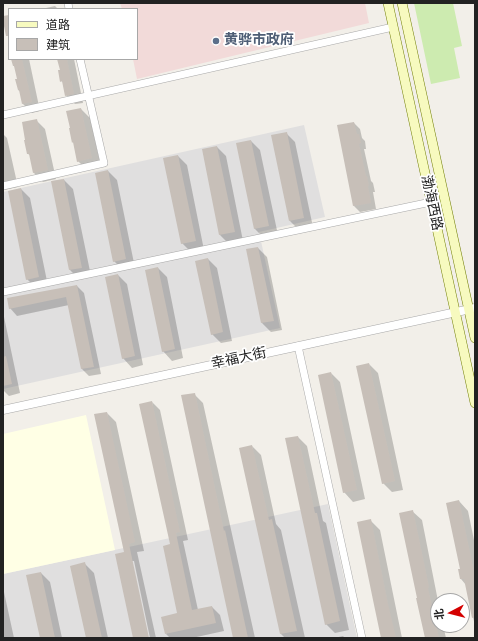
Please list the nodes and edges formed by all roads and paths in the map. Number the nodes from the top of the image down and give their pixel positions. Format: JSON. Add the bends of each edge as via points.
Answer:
{"nodes":[{"id":1,"x":388,"y":3,"type":"edge"},
{"id":2,"x":402,"y":3,"type":"edge"},
{"id":3,"x":393,"y":27,"type":"junction"},
{"id":4,"x":80,"y":60,"type":"edge"},
{"id":5,"x":88,"y":97,"type":"junction"},
{"id":6,"x":3,"y":115,"type":"edge"},
{"id":7,"x":3,"y":186,"type":"edge"},
{"id":8,"x":431,"y":202,"type":"junction"},
{"id":9,"x":3,"y":292,"type":"edge"},
{"id":10,"x":472,"y":309,"type":"edge"},
{"id":11,"x":455,"y":312,"type":"junction"},
{"id":12,"x":475,"y":338,"type":"edge"},
{"id":13,"x":298,"y":346,"type":"junction"},
{"id":14,"x":475,"y":403,"type":"edge"},
{"id":15,"x":3,"y":410,"type":"edge"},
{"id":16,"x":362,"y":638,"type":"edge"}],
"edges":[{"from":1,"to":3,"type":"main road","name":"渤海西路"},
{"from":2,"to":10,"type":"main road","name":"渤海西路"},
{"from":3,"to":5,"type":"street"},
{"from":3,"to":8,"type":"main road","name":"渤海西路"},
{"from":4,"to":5,"type":"street"},
{"from":5,"to":6,"type":"street"},
{"from":5,"to":7,"type":"street","via":[[104,163]]},
{"from":8,"to":9,"type":"street"},
{"from":8,"to":11,"type":"main road","name":"渤海西路"},
{"from":10,"to":11,"type":"street","name":"幸福大街"},
{"from":10,"to":12,"type":"main road","name":"渤海西路"},
{"from":11,"to":13,"type":"street","name":"幸福大街"},
{"from":11,"to":14,"type":"main road","name":"渤海西路"},
{"from":13,"to":15,"type":"street","name":"幸福大街"},
{"from":13,"to":16,"type":"street"}]}
